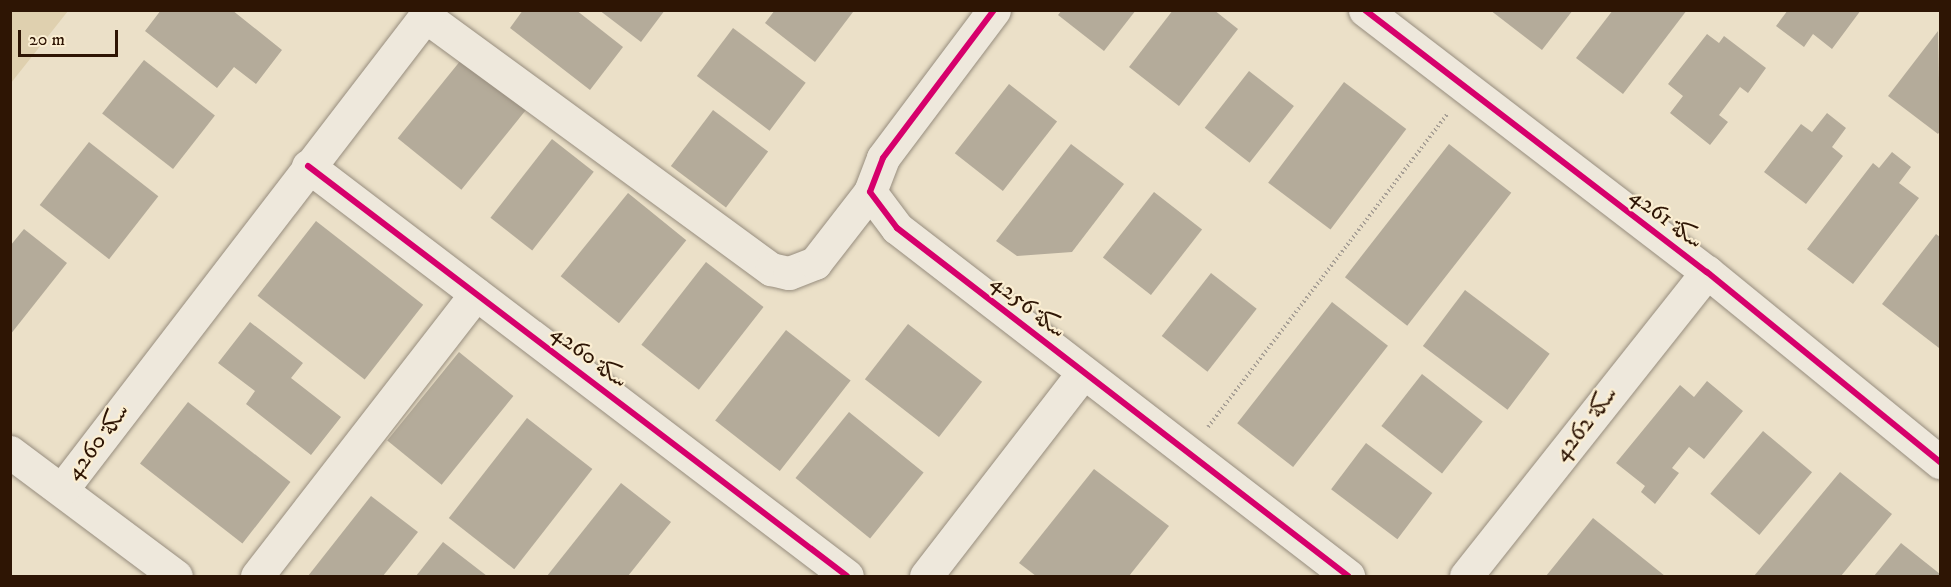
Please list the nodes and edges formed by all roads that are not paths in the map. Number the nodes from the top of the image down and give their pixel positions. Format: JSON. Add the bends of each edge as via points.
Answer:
{"nodes":[{"id":1,"x":994,"y":10,"type":"edge"},
{"id":2,"x":1365,"y":10,"type":"edge"},
{"id":3,"x":427,"y":13,"type":"edge"},
{"id":4,"x":308,"y":166,"type":"junction"},
{"id":5,"x":870,"y":192,"type":"junction"},
{"id":6,"x":1707,"y":272,"type":"junction"},
{"id":7,"x":476,"y":294,"type":"junction"},
{"id":8,"x":1083,"y":373,"type":"junction"},
{"id":9,"x":10,"y":452,"type":"edge"},
{"id":10,"x":1941,"y":462,"type":"edge"},
{"id":11,"x":63,"y":488,"type":"junction"},
{"id":12,"x":163,"y":573,"type":"edge"},
{"id":13,"x":257,"y":576,"type":"edge"},
{"id":14,"x":847,"y":576,"type":"edge"},
{"id":15,"x":926,"y":576,"type":"edge"},
{"id":16,"x":1348,"y":576,"type":"edge"},
{"id":17,"x":1466,"y":576,"type":"edge"}],
"edges":[{"from":1,"to":5,"type":"street","via":[[883,158]]},
{"from":2,"to":6,"type":"street","name":"سكة 4261"},
{"from":3,"to":4,"type":"street","name":"سكة 4260"},
{"from":3,"to":5,"type":"street","via":[[771,269],[789,273],[815,263]]},
{"from":4,"to":7,"type":"street","name":"سكة 4260"},
{"from":4,"to":11,"type":"street","name":"سكة 4260"},
{"from":5,"to":8,"type":"street","name":"سكة 4256","via":[[897,228]]},
{"from":6,"to":10,"type":"street","name":"سكة 4261"},
{"from":6,"to":17,"type":"street","name":"سكة 4262"},
{"from":7,"to":13,"type":"street"},
{"from":7,"to":14,"type":"street","name":"سكة 4260"},
{"from":8,"to":15,"type":"street"},
{"from":8,"to":16,"type":"street","name":"سكة 4256"},
{"from":9,"to":11,"type":"street"},
{"from":11,"to":12,"type":"street"}]}
